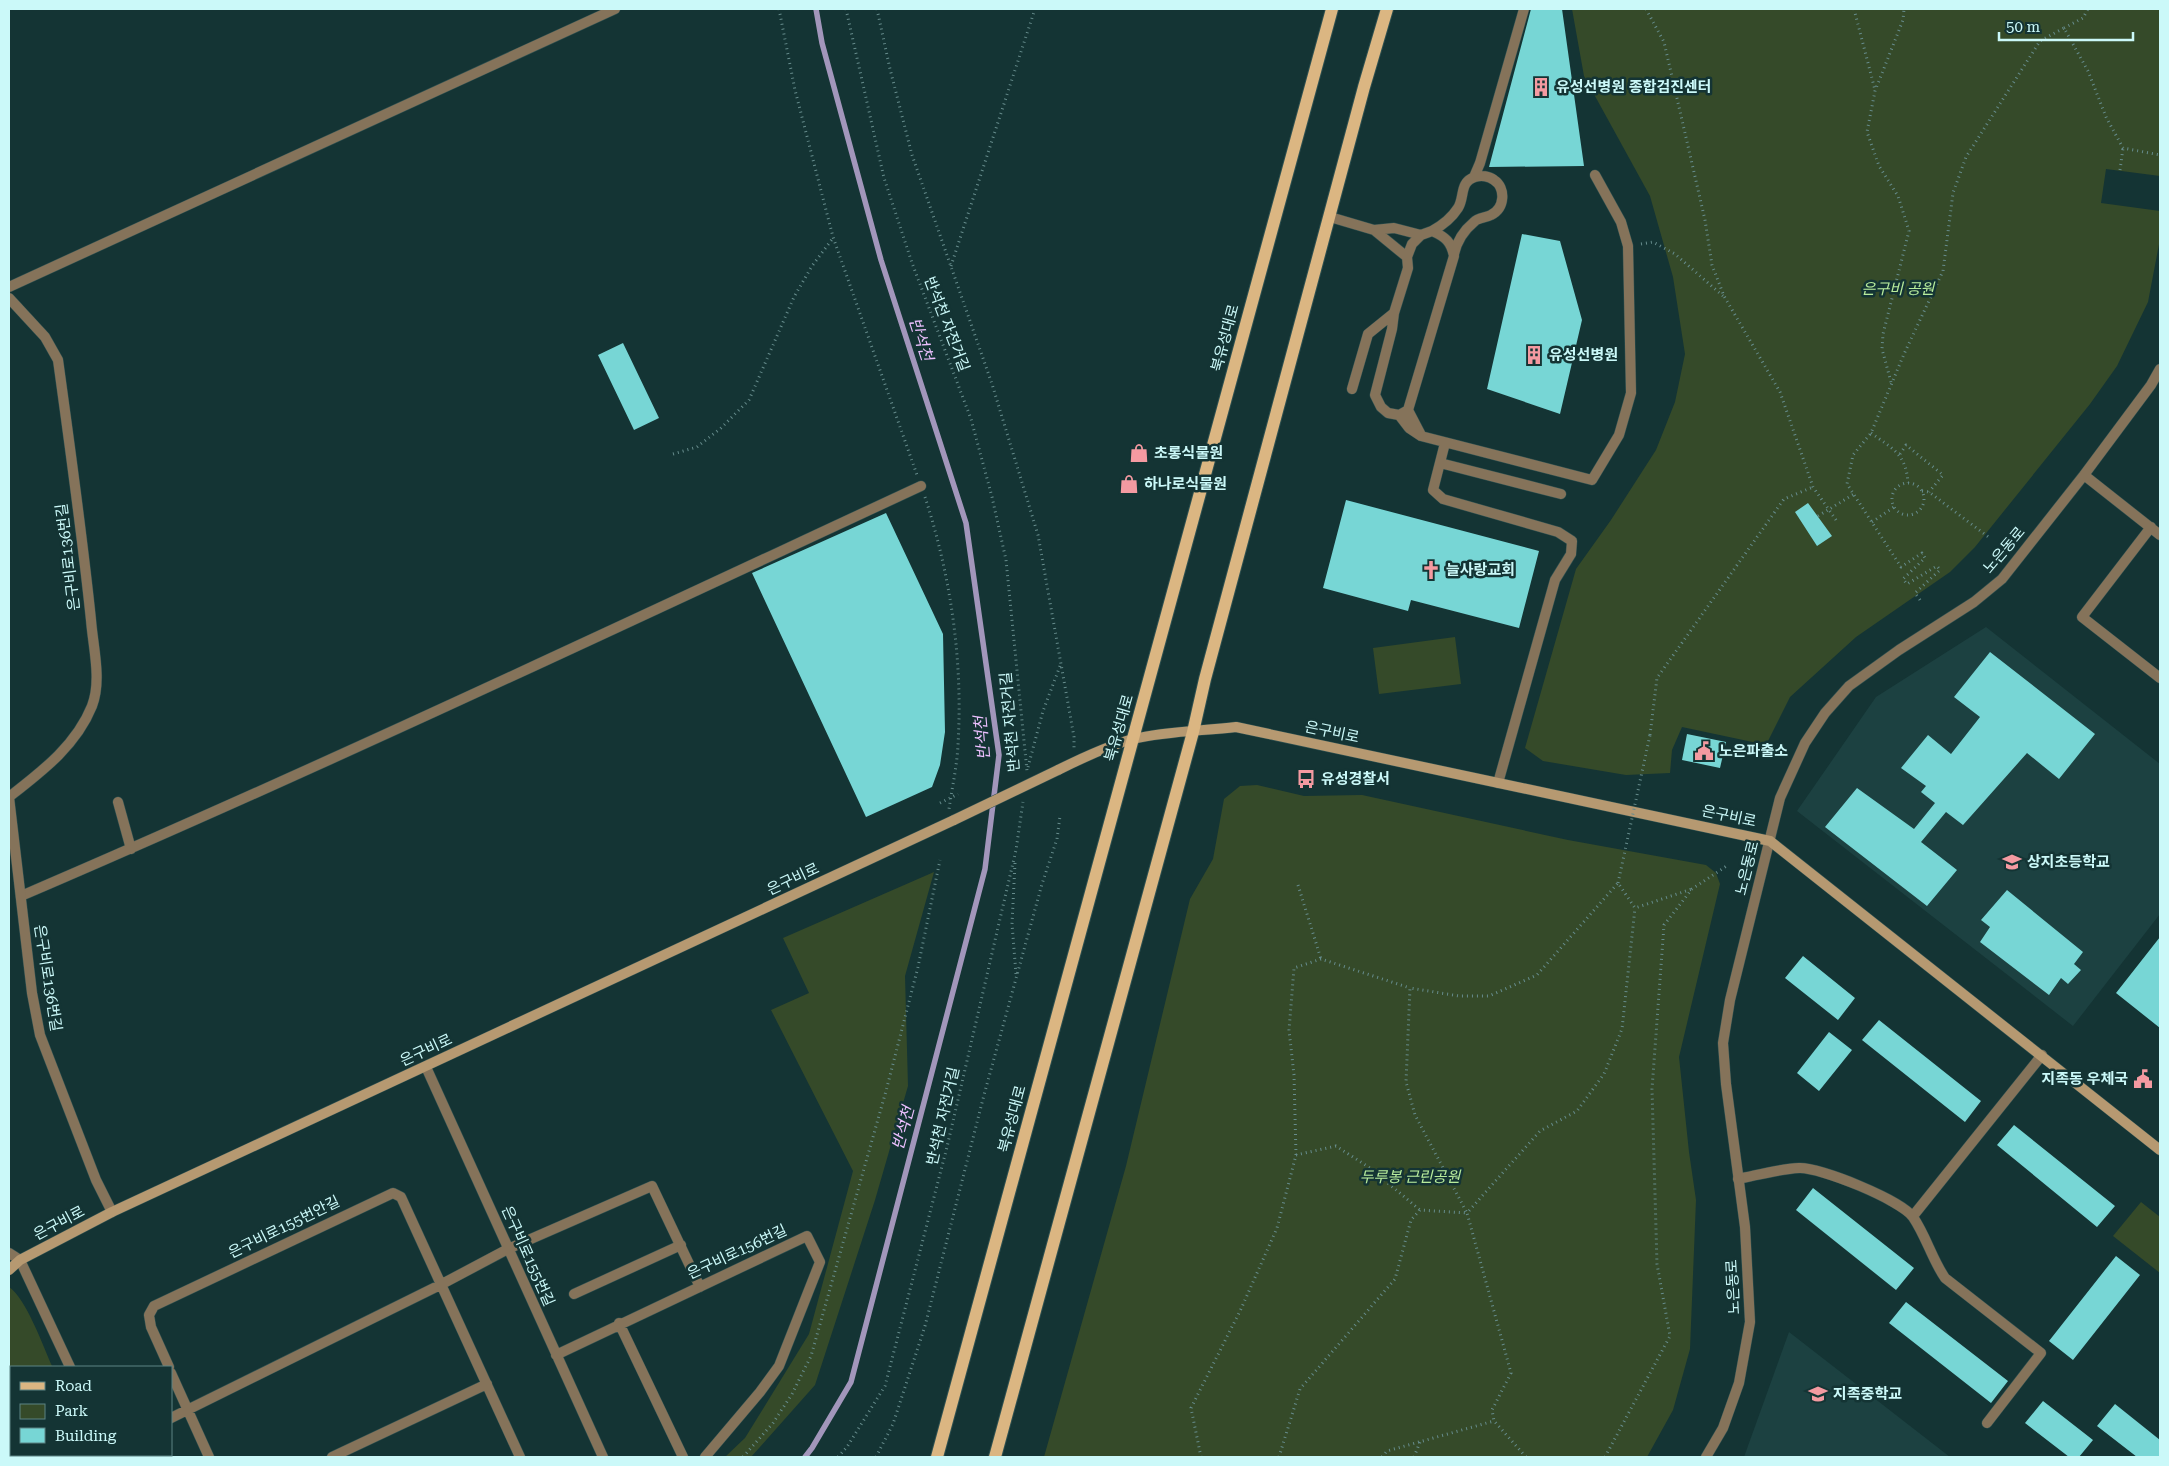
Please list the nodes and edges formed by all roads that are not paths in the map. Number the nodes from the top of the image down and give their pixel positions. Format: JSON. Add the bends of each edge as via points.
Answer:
{"nodes":[{"id":1,"x":615,"y":9,"type":"edge"},
{"id":2,"x":1332,"y":9,"type":"edge"},
{"id":3,"x":1387,"y":9,"type":"edge"},
{"id":4,"x":1524,"y":9,"type":"edge"},
{"id":5,"x":1480,"y":163,"type":"junction"},
{"id":6,"x":1595,"y":175,"type":"dead end"},
{"id":7,"x":1488,"y":176,"type":"junction"},
{"id":8,"x":1474,"y":177,"type":"junction"},
{"id":9,"x":1330,"y":217,"type":"junction"},
{"id":10,"x":1374,"y":230,"type":"junction"},
{"id":11,"x":1432,"y":231,"type":"junction"},
{"id":12,"x":1421,"y":235,"type":"junction"},
{"id":13,"x":1454,"y":256,"type":"junction"},
{"id":14,"x":1406,"y":257,"type":"junction"},
{"id":15,"x":9,"y":287,"type":"edge"},
{"id":16,"x":9,"y":298,"type":"edge"},
{"id":17,"x":1394,"y":313,"type":"junction"},
{"id":18,"x":2160,"y":369,"type":"edge"},
{"id":19,"x":1352,"y":390,"type":"dead end"},
{"id":20,"x":1404,"y":413,"type":"junction"},
{"id":21,"x":1445,"y":443,"type":"junction"},
{"id":22,"x":1440,"y":463,"type":"junction"},
{"id":23,"x":2084,"y":475,"type":"junction"},
{"id":24,"x":921,"y":486,"type":"road end"},
{"id":25,"x":1561,"y":494,"type":"dead end"},
{"id":26,"x":2151,"y":527,"type":"junction"},
{"id":27,"x":2160,"y":535,"type":"edge"},
{"id":28,"x":2160,"y":678,"type":"edge"},
{"id":29,"x":1193,"y":732,"type":"junction"},
{"id":30,"x":1131,"y":740,"type":"junction"},
{"id":31,"x":1498,"y":783,"type":"junction"},
{"id":32,"x":9,"y":797,"type":"edge"},
{"id":33,"x":118,"y":802,"type":"dead end"},
{"id":34,"x":1770,"y":841,"type":"junction"},
{"id":35,"x":131,"y":849,"type":"junction"},
{"id":36,"x":21,"y":896,"type":"junction"},
{"id":37,"x":2042,"y":1055,"type":"junction"},
{"id":38,"x":426,"y":1067,"type":"junction"},
{"id":39,"x":2158,"y":1145,"type":"edge"},
{"id":40,"x":1738,"y":1178,"type":"junction"},
{"id":41,"x":112,"y":1212,"type":"junction"},
{"id":42,"x":1913,"y":1216,"type":"junction"},
{"id":43,"x":680,"y":1245,"type":"junction"},
{"id":44,"x":508,"y":1249,"type":"junction"},
{"id":45,"x":9,"y":1253,"type":"edge"},
{"id":46,"x":20,"y":1260,"type":"junction"},
{"id":47,"x":9,"y":1270,"type":"edge"},
{"id":48,"x":442,"y":1284,"type":"junction"},
{"id":49,"x":700,"y":1286,"type":"junction"},
{"id":50,"x":574,"y":1294,"type":"dead end"},
{"id":51,"x":619,"y":1323,"type":"junction"},
{"id":52,"x":556,"y":1355,"type":"junction"},
{"id":53,"x":70,"y":1366,"type":"edge"},
{"id":54,"x":168,"y":1366,"type":"edge"},
{"id":55,"x":172,"y":1375,"type":"edge"},
{"id":56,"x":487,"y":1384,"type":"junction"},
{"id":57,"x":187,"y":1410,"type":"junction"},
{"id":58,"x":172,"y":1418,"type":"edge"},
{"id":59,"x":1987,"y":1423,"type":"dead end"},
{"id":60,"x":209,"y":1457,"type":"edge"},
{"id":61,"x":332,"y":1457,"type":"edge"},
{"id":62,"x":520,"y":1457,"type":"edge"},
{"id":63,"x":603,"y":1457,"type":"edge"},
{"id":64,"x":683,"y":1457,"type":"edge"},
{"id":65,"x":705,"y":1457,"type":"edge"},
{"id":66,"x":937,"y":1457,"type":"edge"},
{"id":67,"x":995,"y":1457,"type":"edge"},
{"id":68,"x":1706,"y":1457,"type":"edge"}],
"edges":[{"from":1,"to":15,"type":"street"},
{"from":2,"to":30,"type":"main road","name":"북유성대로","via":[[1148,688]]},
{"from":3,"to":9,"type":"main road"},
{"from":4,"to":5,"type":"street"},
{"from":5,"to":7,"type":"street"},
{"from":5,"to":8,"type":"street"},
{"from":6,"to":21,"type":"street","via":[[1621,222],[1628,246],[1631,393],[1619,435],[1592,480]]},
{"from":7,"to":8,"type":"street"},
{"from":7,"to":13,"type":"street","via":[[1499,185],[1503,198],[1501,205],[1492,215],[1470,225],[1457,243]]},
{"from":8,"to":11,"type":"street","via":[[1464,185],[1460,206],[1454,214]]},
{"from":9,"to":10,"type":"street"},
{"from":9,"to":29,"type":"main road"},
{"from":10,"to":12,"type":"street","via":[[1394,228]]},
{"from":10,"to":14,"type":"street"},
{"from":11,"to":12,"type":"street"},
{"from":11,"to":13,"type":"street","via":[[1452,244]]},
{"from":12,"to":14,"type":"street"},
{"from":13,"to":20,"type":"street"},
{"from":14,"to":17,"type":"street","via":[[1408,268]]},
{"from":16,"to":32,"type":"street","name":"은구비로136번길","via":[[45,337],[58,360],[97,683],[92,706],[76,736],[49,766]]},
{"from":17,"to":19,"type":"street","via":[[1368,334]]},
{"from":17,"to":20,"type":"street","via":[[1375,395],[1388,413]]},
{"from":18,"to":23,"type":"street","name":"노은동로"},
{"from":20,"to":21,"type":"street","via":[[1409,428],[1421,436]]},
{"from":21,"to":22,"type":"street"},
{"from":22,"to":25,"type":"street"},
{"from":22,"to":31,"type":"street","via":[[1433,490],[1443,499],[1558,532],[1572,541],[1571,554],[1555,580]]},
{"from":23,"to":26,"type":"street"},
{"from":23,"to":34,"type":"street","name":"노은동로","via":[[2002,579],[1974,602],[1848,686],[1824,713],[1805,742],[1780,798]]},
{"from":24,"to":35,"type":"street"},
{"from":26,"to":27,"type":"street"},
{"from":26,"to":28,"type":"street","via":[[2082,617]]},
{"from":29,"to":30,"type":"street","name":"은구비로"},
{"from":29,"to":31,"type":"street","name":"은구비로","via":[[1236,728]]},
{"from":29,"to":67,"type":"main road"},
{"from":30,"to":38,"type":"street","name":"은구비로","bridge":true,"via":[[1074,762]]},
{"from":30,"to":66,"type":"main road","name":"북유성대로"},
{"from":31,"to":34,"type":"street","name":"은구비로"},
{"from":32,"to":36,"type":"street","name":"은구비로136번길"},
{"from":33,"to":35,"type":"street"},
{"from":34,"to":37,"type":"street","name":"은구비로"},
{"from":34,"to":40,"type":"street","name":"노은동로","via":[[1730,1000],[1723,1043]]},
{"from":35,"to":36,"type":"street"},
{"from":36,"to":41,"type":"street","name":"은구비로136번길","via":[[40,1035],[96,1180]]},
{"from":37,"to":39,"type":"street","name":"은구비로"},
{"from":37,"to":42,"type":"street"},
{"from":38,"to":41,"type":"street","name":"은구비로"},
{"from":38,"to":44,"type":"street","name":"은구비로155번길"},
{"from":40,"to":42,"type":"street","via":[[1800,1168],[1826,1172],[1877,1194]]},
{"from":40,"to":68,"type":"street","name":"노은동로","via":[[1750,1322],[1739,1383],[1723,1428]]},
{"from":41,"to":46,"type":"street","name":"은구비로"},
{"from":42,"to":59,"type":"street","via":[[1945,1278],[2041,1353]]},
{"from":43,"to":44,"type":"street","via":[[652,1186]]},
{"from":43,"to":49,"type":"street"},
{"from":43,"to":50,"type":"street"},
{"from":44,"to":48,"type":"street"},
{"from":44,"to":52,"type":"street","name":"은구비로155번길"},
{"from":45,"to":46,"type":"street"},
{"from":46,"to":47,"type":"street","name":"은구비로"},
{"from":46,"to":53,"type":"street"},
{"from":48,"to":54,"type":"street","name":"은구비로155번안길","via":[[402,1197],[393,1193],[154,1306],[149,1315],[150,1327]]},
{"from":48,"to":56,"type":"street","name":"은구비로155번안길"},
{"from":48,"to":57,"type":"street"},
{"from":49,"to":51,"type":"street","name":"은구비로156번길"},
{"from":49,"to":65,"type":"street","name":"은구비로156번길","via":[[807,1236],[820,1262],[779,1366]]},
{"from":51,"to":52,"type":"street","name":"은구비로156번길"},
{"from":51,"to":64,"type":"street"},
{"from":52,"to":63,"type":"street","name":"은구비로155번길"},
{"from":55,"to":57,"type":"street"},
{"from":56,"to":61,"type":"street"},
{"from":56,"to":62,"type":"street","name":"은구비로155번안길"},
{"from":57,"to":58,"type":"street"},
{"from":57,"to":60,"type":"street"}]}
